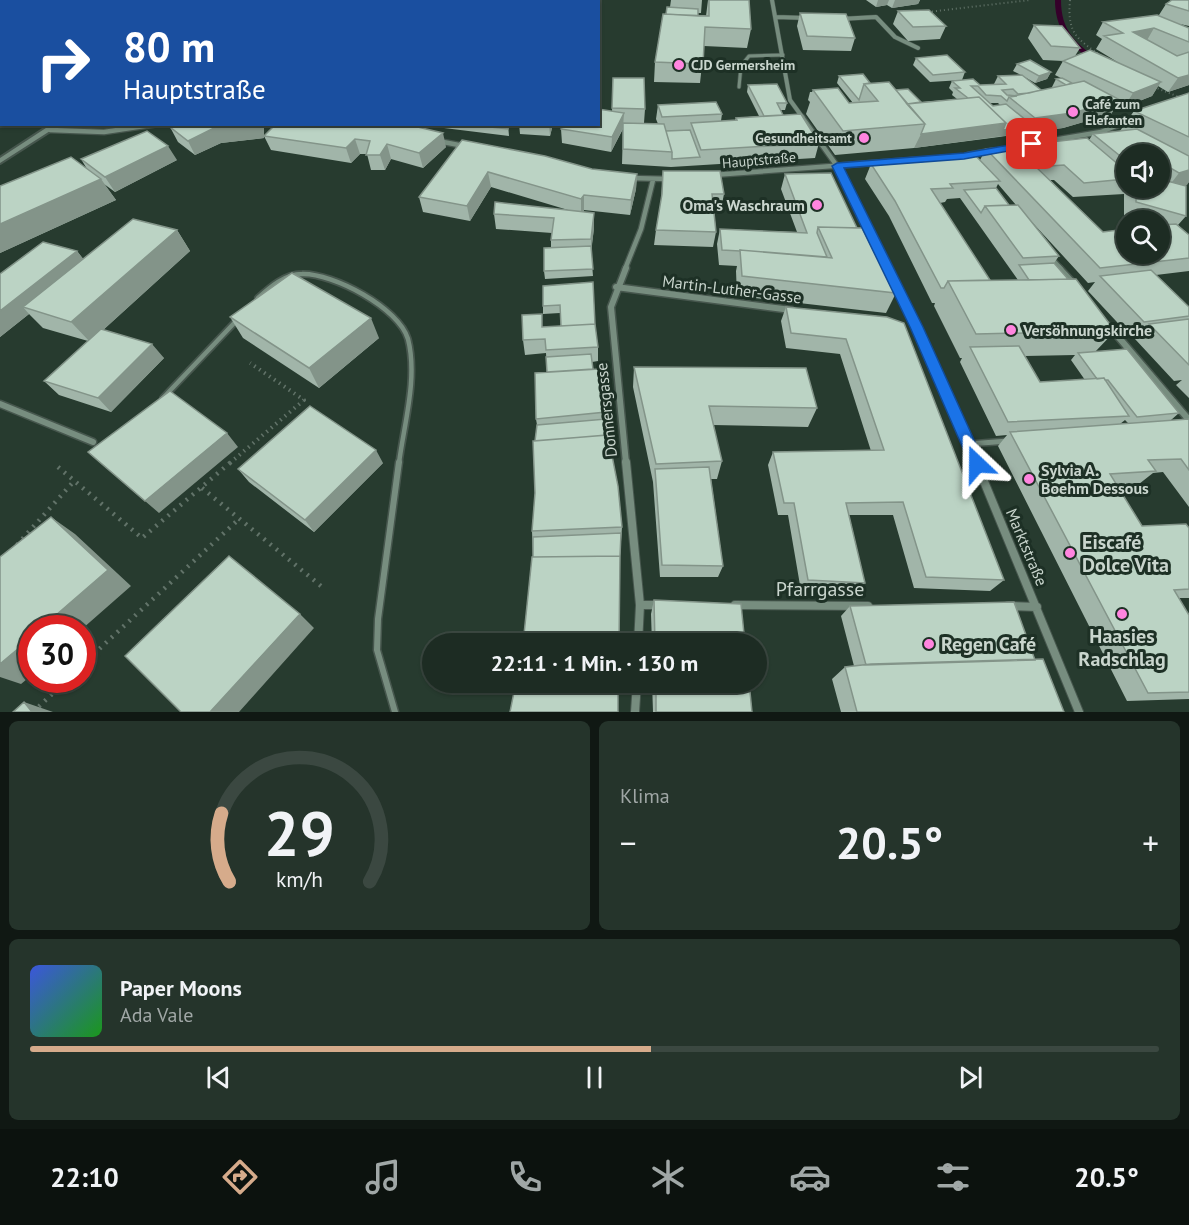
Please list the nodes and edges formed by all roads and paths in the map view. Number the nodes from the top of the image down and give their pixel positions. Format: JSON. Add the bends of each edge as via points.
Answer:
{"nodes":[{"id":1,"x":772,"y":0,"type":"edge"},
{"id":2,"x":1030,"y":0,"type":"edge"},
{"id":3,"x":1070,"y":0,"type":"edge"},
{"id":4,"x":923,"y":13,"type":"edge"},
{"id":5,"x":777,"y":17,"type":"junction"},
{"id":6,"x":807,"y":18,"type":"edge"},
{"id":7,"x":837,"y":19,"type":"edge"},
{"id":8,"x":918,"y":48,"type":"dead end"},
{"id":9,"x":783,"y":56,"type":"junction"},
{"id":10,"x":1108,"y":61,"type":"edge"},
{"id":11,"x":739,"y":87,"type":"dead end"},
{"id":12,"x":1154,"y":87,"type":"edge"},
{"id":13,"x":1189,"y":101,"type":"edge"},
{"id":14,"x":1142,"y":115,"type":"edge"},
{"id":15,"x":55,"y":126,"type":"edge"},
{"id":16,"x":149,"y":126,"type":"edge"},
{"id":17,"x":50,"y":130,"type":"junction"},
{"id":18,"x":1101,"y":132,"type":"junction"},
{"id":19,"x":1110,"y":136,"type":"edge"},
{"id":20,"x":434,"y":140,"type":"edge"},
{"id":21,"x":1021,"y":146,"type":"edge"},
{"id":22,"x":469,"y":147,"type":"edge"},
{"id":23,"x":999,"y":150,"type":"edge"},
{"id":24,"x":918,"y":159,"type":"edge"},
{"id":25,"x":0,"y":161,"type":"edge"},
{"id":26,"x":972,"y":165,"type":"edge"},
{"id":27,"x":837,"y":166,"type":"junction"},
{"id":28,"x":710,"y":176,"type":"edge"},
{"id":29,"x":619,"y":177,"type":"edge"},
{"id":30,"x":676,"y":178,"type":"edge"},
{"id":31,"x":653,"y":180,"type":"junction"},
{"id":32,"x":1042,"y":247,"type":"edge"},
{"id":33,"x":616,"y":288,"type":"junction"},
{"id":34,"x":1081,"y":293,"type":"edge"},
{"id":35,"x":250,"y":306,"type":"edge"},
{"id":36,"x":801,"y":312,"type":"edge"},
{"id":37,"x":242,"y":314,"type":"edge"},
{"id":38,"x":1104,"y":320,"type":"edge"},
{"id":39,"x":905,"y":325,"type":"edge"},
{"id":40,"x":917,"y":327,"type":"junction"},
{"id":41,"x":250,"y":363,"type":"dead end"},
{"id":42,"x":0,"y":404,"type":"edge"},
{"id":43,"x":155,"y":406,"type":"edge"},
{"id":44,"x":1189,"y":420,"type":"edge"},
{"id":45,"x":1015,"y":440,"type":"edge"},
{"id":46,"x":93,"y":441,"type":"dead end"},
{"id":47,"x":969,"y":444,"type":"junction"},
{"id":48,"x":58,"y":467,"type":"dead end"},
{"id":49,"x":75,"y":480,"type":"junction"},
{"id":50,"x":202,"y":488,"type":"junction"},
{"id":51,"x":239,"y":519,"type":"junction"},
{"id":52,"x":15,"y":547,"type":"edge"},
{"id":53,"x":321,"y":586,"type":"dead end"},
{"id":54,"x":640,"y":605,"type":"junction"},
{"id":55,"x":675,"y":605,"type":"edge"},
{"id":56,"x":722,"y":605,"type":"edge"},
{"id":57,"x":873,"y":606,"type":"edge"},
{"id":58,"x":1002,"y":606,"type":"edge"},
{"id":59,"x":1037,"y":606,"type":"junction"},
{"id":60,"x":639,"y":633,"type":"edge"},
{"id":61,"x":96,"y":652,"type":"edge"},
{"id":62,"x":53,"y":693,"type":"edge"},
{"id":63,"x":636,"y":693,"type":"edge"},
{"id":64,"x":33,"y":712,"type":"edge"},
{"id":65,"x":395,"y":712,"type":"edge"},
{"id":66,"x":635,"y":712,"type":"edge"},
{"id":67,"x":1079,"y":712,"type":"edge"}],
"edges":[{"from":1,"to":5,"type":"street","name":"Marktstraße"},
{"from":2,"to":4,"type":"path"},
{"from":3,"to":10,"type":"path","via":[[1068,20],[1080,41]]},
{"from":5,"to":6,"type":"street"},
{"from":5,"to":9,"type":"street","name":"Marktstraße"},
{"from":7,"to":8,"type":"street","via":[[876,17],[896,37]]},
{"from":9,"to":11,"type":"lane","via":[[750,55],[739,66]]},
{"from":9,"to":27,"type":"street","name":"Marktstraße","via":[[790,100]]},
{"from":12,"to":13,"type":"path"},
{"from":14,"to":18,"type":"street"},
{"from":15,"to":17,"type":"street"},
{"from":16,"to":17,"type":"street","via":[[126,131]]},
{"from":17,"to":25,"type":"street"},
{"from":18,"to":19,"type":"street"},
{"from":18,"to":21,"type":"street"},
{"from":20,"to":22,"type":"street"},
{"from":23,"to":26,"type":"street","via":[[964,156]]},
{"from":24,"to":27,"type":"street","name":"Hauptstraße"},
{"from":27,"to":28,"type":"street","name":"Hauptstraße"},
{"from":27,"to":40,"type":"street","name":"Marktstraße"},
{"from":29,"to":31,"type":"street"},
{"from":30,"to":31,"type":"street"},
{"from":31,"to":33,"type":"street","name":"Donnersgasse","via":[[646,216]]},
{"from":32,"to":34,"type":"street"},
{"from":33,"to":36,"type":"street","name":"Martin-Luther-Gasse"},
{"from":33,"to":54,"type":"street","name":"Donnersgasse","via":[[611,307]]},
{"from":35,"to":65,"type":"lane","via":[[267,290],[302,274],[332,281],[388,310],[403,327],[410,349],[411,375],[377,650]]},
{"from":37,"to":43,"type":"lane"},
{"from":38,"to":44,"type":"street"},
{"from":39,"to":40,"type":"street"},
{"from":40,"to":47,"type":"street","name":"Marktstraße"},
{"from":41,"to":50,"type":"path","via":[[304,400]]},
{"from":42,"to":46,"type":"street"},
{"from":45,"to":47,"type":"street"},
{"from":47,"to":59,"type":"street","name":"Marktstraße"},
{"from":48,"to":49,"type":"path"},
{"from":49,"to":50,"type":"path","via":[[142,538]]},
{"from":49,"to":52,"type":"path"},
{"from":50,"to":51,"type":"path"},
{"from":51,"to":53,"type":"path"},
{"from":51,"to":61,"type":"path"},
{"from":54,"to":55,"type":"street"},
{"from":54,"to":60,"type":"street","name":"Donnersgasse"},
{"from":56,"to":57,"type":"street","name":"Pfarrgasse"},
{"from":58,"to":59,"type":"street"},
{"from":59,"to":67,"type":"street","name":"Marktstraße"},
{"from":62,"to":64,"type":"path"},
{"from":63,"to":66,"type":"street"}]}
